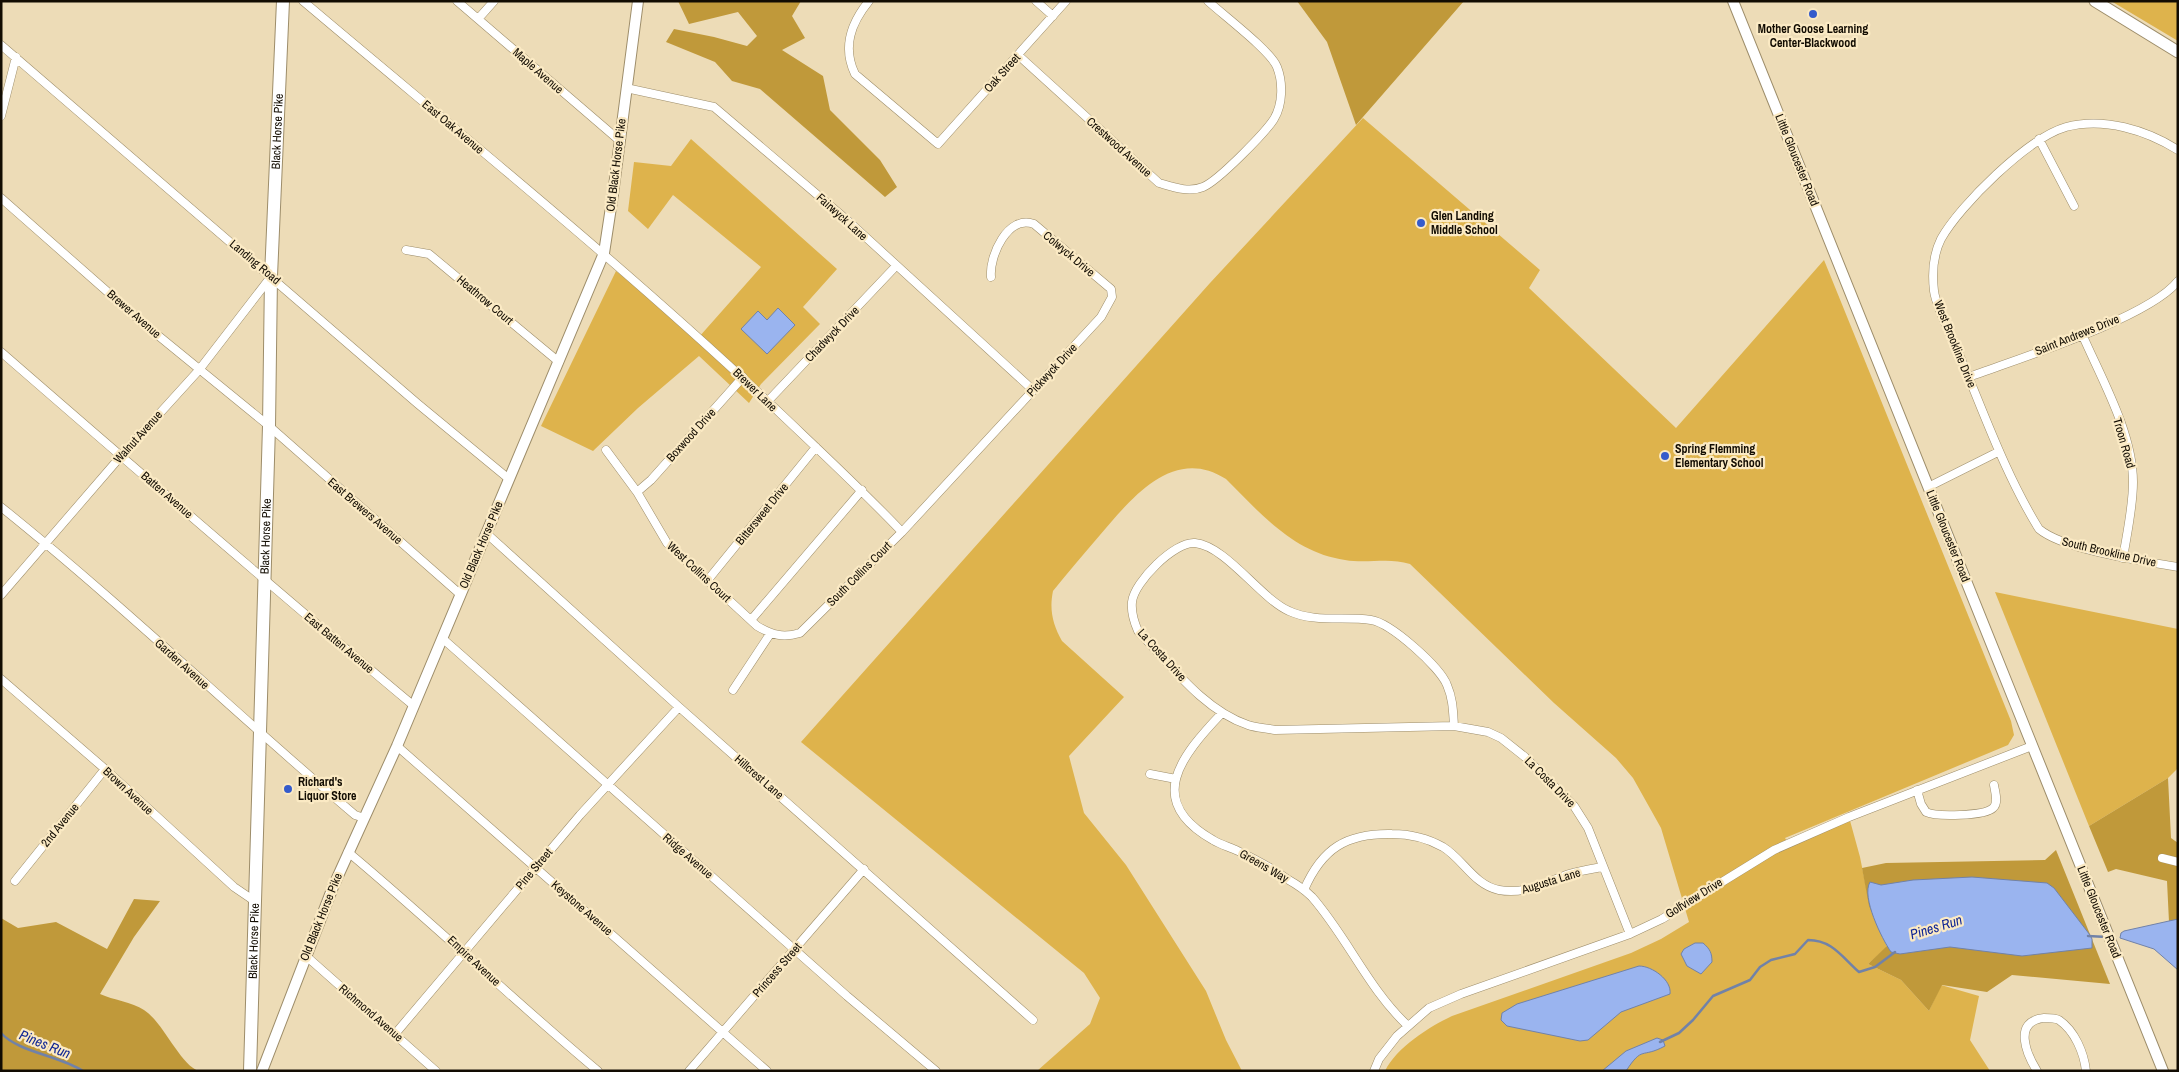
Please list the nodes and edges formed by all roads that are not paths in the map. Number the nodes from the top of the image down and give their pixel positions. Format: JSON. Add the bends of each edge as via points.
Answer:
{"nodes":[{"id":1,"x":283,"y":1,"type":"edge"},
{"id":2,"x":303,"y":1,"type":"edge"},
{"id":3,"x":457,"y":1,"type":"edge"},
{"id":4,"x":494,"y":1,"type":"edge"},
{"id":5,"x":638,"y":1,"type":"edge"},
{"id":6,"x":870,"y":1,"type":"edge"},
{"id":7,"x":1036,"y":1,"type":"edge"},
{"id":8,"x":1066,"y":1,"type":"edge"},
{"id":9,"x":1208,"y":1,"type":"edge"},
{"id":10,"x":1733,"y":1,"type":"edge"},
{"id":11,"x":2095,"y":1,"type":"edge"},
{"id":12,"x":1052,"y":16,"type":"junction"},
{"id":13,"x":478,"y":19,"type":"junction"},
{"id":14,"x":1,"y":45,"type":"edge"},
{"id":15,"x":2178,"y":52,"type":"edge"},
{"id":16,"x":1018,"y":55,"type":"junction"},
{"id":17,"x":16,"y":57,"type":"junction"},
{"id":18,"x":626,"y":88,"type":"junction"},
{"id":19,"x":1,"y":116,"type":"edge"},
{"id":20,"x":2040,"y":139,"type":"junction"},
{"id":21,"x":620,"y":141,"type":"junction"},
{"id":22,"x":2178,"y":150,"type":"edge"},
{"id":23,"x":1,"y":198,"type":"edge"},
{"id":24,"x":2074,"y":206,"type":"dead end"},
{"id":25,"x":406,"y":250,"type":"dead end"},
{"id":26,"x":604,"y":253,"type":"junction"},
{"id":27,"x":896,"y":266,"type":"junction"},
{"id":28,"x":271,"y":276,"type":"junction"},
{"id":29,"x":991,"y":276,"type":"dead end"},
{"id":30,"x":2177,"y":283,"type":"edge"},
{"id":31,"x":1111,"y":292,"type":"joint"},
{"id":32,"x":2082,"y":334,"type":"junction"},
{"id":33,"x":1,"y":352,"type":"edge"},
{"id":34,"x":559,"y":362,"type":"junction"},
{"id":35,"x":200,"y":370,"type":"junction"},
{"id":36,"x":743,"y":377,"type":"junction"},
{"id":37,"x":1969,"y":377,"type":"junction"},
{"id":38,"x":1033,"y":390,"type":"junction"},
{"id":39,"x":768,"y":401,"type":"junction"},
{"id":40,"x":269,"y":426,"type":"junction"},
{"id":41,"x":984,"y":442,"type":"joint"},
{"id":42,"x":816,"y":447,"type":"junction"},
{"id":43,"x":606,"y":450,"type":"dead end"},
{"id":44,"x":1998,"y":452,"type":"junction"},
{"id":45,"x":121,"y":456,"type":"junction"},
{"id":46,"x":509,"y":479,"type":"junction"},
{"id":47,"x":2012,"y":480,"type":"joint"},
{"id":48,"x":1928,"y":487,"type":"junction"},
{"id":49,"x":862,"y":490,"type":"junction"},
{"id":50,"x":637,"y":492,"type":"junction"},
{"id":51,"x":1,"y":508,"type":"edge"},
{"id":52,"x":902,"y":532,"type":"junction"},
{"id":53,"x":486,"y":533,"type":"junction"},
{"id":54,"x":47,"y":544,"type":"junction"},
{"id":55,"x":2123,"y":558,"type":"junction"},
{"id":56,"x":2178,"y":567,"type":"edge"},
{"id":57,"x":264,"y":580,"type":"junction"},
{"id":58,"x":707,"y":581,"type":"junction"},
{"id":59,"x":1,"y":595,"type":"edge"},
{"id":60,"x":461,"y":595,"type":"junction"},
{"id":61,"x":751,"y":620,"type":"junction"},
{"id":62,"x":770,"y":634,"type":"junction"},
{"id":63,"x":442,"y":638,"type":"junction"},
{"id":64,"x":3,"y":684,"type":"edge"},
{"id":65,"x":733,"y":690,"type":"dead end"},
{"id":66,"x":414,"y":706,"type":"junction"},
{"id":67,"x":679,"y":708,"type":"junction"},
{"id":68,"x":1222,"y":713,"type":"junction"},
{"id":69,"x":1454,"y":726,"type":"junction"},
{"id":70,"x":259,"y":733,"type":"junction"},
{"id":71,"x":397,"y":746,"type":"junction"},
{"id":72,"x":2032,"y":746,"type":"junction"},
{"id":73,"x":105,"y":769,"type":"junction"},
{"id":74,"x":1150,"y":774,"type":"dead end"},
{"id":75,"x":1176,"y":779,"type":"junction"},
{"id":76,"x":1994,"y":785,"type":"dead end"},
{"id":77,"x":608,"y":786,"type":"junction"},
{"id":78,"x":1917,"y":790,"type":"junction"},
{"id":79,"x":364,"y":818,"type":"junction"},
{"id":80,"x":348,"y":852,"type":"junction"},
{"id":81,"x":2162,"y":858,"type":"dead end"},
{"id":82,"x":2178,"y":862,"type":"edge"},
{"id":83,"x":536,"y":867,"type":"junction"},
{"id":84,"x":1602,"y":867,"type":"junction"},
{"id":85,"x":864,"y":869,"type":"junction"},
{"id":86,"x":15,"y":881,"type":"dead end"},
{"id":87,"x":1304,"y":890,"type":"junction"},
{"id":88,"x":256,"y":902,"type":"junction"},
{"id":89,"x":1630,"y":934,"type":"junction"},
{"id":90,"x":795,"y":950,"type":"junction"},
{"id":91,"x":464,"y":952,"type":"junction"},
{"id":92,"x":305,"y":955,"type":"junction"},
{"id":93,"x":1033,"y":1020,"type":"dead end"},
{"id":94,"x":1408,"y":1025,"type":"junction"},
{"id":95,"x":722,"y":1032,"type":"junction"},
{"id":96,"x":395,"y":1034,"type":"junction"},
{"id":97,"x":250,"y":1071,"type":"edge"},
{"id":98,"x":262,"y":1071,"type":"edge"},
{"id":99,"x":436,"y":1071,"type":"edge"},
{"id":100,"x":598,"y":1071,"type":"edge"},
{"id":101,"x":689,"y":1071,"type":"edge"},
{"id":102,"x":767,"y":1071,"type":"edge"},
{"id":103,"x":936,"y":1071,"type":"edge"},
{"id":104,"x":1374,"y":1071,"type":"edge"},
{"id":105,"x":2037,"y":1071,"type":"edge"},
{"id":106,"x":2086,"y":1071,"type":"edge"},
{"id":107,"x":2163,"y":1071,"type":"edge"}],
"edges":[{"from":1,"to":28,"type":"main road","name":"Black Horse Pike"},
{"from":2,"to":26,"type":"street","name":"East Oak Avenue"},
{"from":3,"to":13,"type":"street","name":"Maple Avenue"},
{"from":4,"to":13,"type":"street"},
{"from":5,"to":18,"type":"street","name":"Old Black Horse Pike"},
{"from":6,"to":16,"type":"street","name":"Oak Street","via":[[850,30],[849,63],[855,74],[938,144]]},
{"from":7,"to":12,"type":"street"},
{"from":8,"to":12,"type":"street","name":"Oak Street"},
{"from":9,"to":16,"type":"street","name":"Crestwood Avenue","via":[[1276,65],[1281,101],[1274,118],[1218,179],[1202,188],[1184,190],[1159,183]]},
{"from":10,"to":48,"type":"street","name":"Little Gloucester Road"},
{"from":11,"to":15,"type":"main road"},
{"from":12,"to":16,"type":"street","name":"Oak Street"},
{"from":13,"to":21,"type":"street","name":"Maple Avenue"},
{"from":14,"to":17,"type":"street","name":"Landing Road"},
{"from":17,"to":19,"type":"street"},
{"from":17,"to":28,"type":"street","name":"Landing Road"},
{"from":18,"to":21,"type":"street","name":"Old Black Horse Pike"},
{"from":18,"to":27,"type":"street","name":"Fairwyck Lane","via":[[714,107]]},
{"from":20,"to":22,"type":"street","name":"West Brookline Drive","via":[[2066,128],[2125,126],[2160,139]]},
{"from":20,"to":24,"type":"street"},
{"from":20,"to":37,"type":"street","name":"West Brookline Drive","via":[[1987,184],[1964,210],[1941,240],[1933,264],[1934,293]]},
{"from":21,"to":26,"type":"street","name":"Old Black Horse Pike"},
{"from":23,"to":35,"type":"street","name":"Brewer Avenue"},
{"from":25,"to":34,"type":"street","name":"Heathrow Court","via":[[429,254]]},
{"from":26,"to":34,"type":"street","name":"Old Black Horse Pike"},
{"from":26,"to":36,"type":"street","name":"Brewer Lane"},
{"from":27,"to":38,"type":"street","name":"Fairwyck Lane"},
{"from":27,"to":39,"type":"street","name":"Chadwyck Drive"},
{"from":28,"to":35,"type":"street","name":"Walnut Avenue"},
{"from":28,"to":40,"type":"main road","name":"Black Horse Pike"},
{"from":28,"to":46,"type":"street","name":"Landing Road"},
{"from":29,"to":31,"type":"street","name":"Colwyck Drive","via":[[992,258],[1007,233],[1023,222],[1034,224]]},
{"from":30,"to":32,"type":"street","name":"Saint Andrews Drive","via":[[2127,316]]},
{"from":31,"to":38,"type":"street","name":"Pickwyck Drive","via":[[1109,305],[1101,317]]},
{"from":32,"to":37,"type":"street","name":"Saint Andrews Drive"},
{"from":32,"to":55,"type":"street","name":"Troon Road","via":[[2123,430],[2131,458],[2133,481]]},
{"from":33,"to":45,"type":"street","name":"Batten Avenue"},
{"from":34,"to":46,"type":"street","name":"Old Black Horse Pike"},
{"from":35,"to":40,"type":"street","name":"Brewer Avenue"},
{"from":35,"to":45,"type":"street","name":"Walnut Avenue"},
{"from":36,"to":39,"type":"street","name":"Brewer Lane"},
{"from":36,"to":50,"type":"street","name":"Boxwood Drive"},
{"from":37,"to":44,"type":"street","name":"West Brookline Drive"},
{"from":38,"to":41,"type":"street","name":"Pickwyck Drive"},
{"from":39,"to":42,"type":"street","name":"Brewer Lane"},
{"from":40,"to":57,"type":"main road","name":"Black Horse Pike"},
{"from":40,"to":60,"type":"street","name":"East Brewers Avenue"},
{"from":41,"to":52,"type":"street","name":"South Collins Court"},
{"from":42,"to":49,"type":"street","name":"Brewer Lane"},
{"from":42,"to":58,"type":"street","name":"Bittersweet Drive"},
{"from":43,"to":50,"type":"street","name":"West Collins Court"},
{"from":44,"to":47,"type":"street","name":"West Brookline Drive"},
{"from":44,"to":48,"type":"street"},
{"from":45,"to":54,"type":"street","name":"Walnut Avenue"},
{"from":45,"to":57,"type":"street","name":"Batten Avenue"},
{"from":46,"to":53,"type":"street","name":"Old Black Horse Pike"},
{"from":47,"to":55,"type":"street","name":"South Brookline Drive","via":[[2039,529],[2049,538]]},
{"from":48,"to":72,"type":"street","name":"Little Gloucester Road"},
{"from":49,"to":52,"type":"street","name":"Brewer Lane"},
{"from":49,"to":61,"type":"street"},
{"from":50,"to":58,"type":"street","name":"West Collins Court","via":[[667,544]]},
{"from":51,"to":54,"type":"street","name":"Garden Avenue"},
{"from":52,"to":62,"type":"street","name":"South Collins Court","via":[[800,633],[790,636]]},
{"from":53,"to":60,"type":"street","name":"Old Black Horse Pike"},
{"from":53,"to":67,"type":"street","name":"Hillcrest Lane"},
{"from":54,"to":59,"type":"street","name":"Walnut Avenue"},
{"from":54,"to":70,"type":"street","name":"Garden Avenue"},
{"from":55,"to":56,"type":"street","name":"South Brookline Drive"},
{"from":57,"to":66,"type":"street","name":"East Batten Avenue"},
{"from":57,"to":70,"type":"main road","name":"Black Horse Pike"},
{"from":58,"to":61,"type":"street","name":"West Collins Court"},
{"from":60,"to":63,"type":"street","name":"Old Black Horse Pike"},
{"from":61,"to":62,"type":"street","name":"West Collins Court"},
{"from":62,"to":65,"type":"street"},
{"from":63,"to":66,"type":"street","name":"Old Black Horse Pike"},
{"from":63,"to":77,"type":"street","name":"Ridge Avenue"},
{"from":64,"to":73,"type":"street","name":"Brown Avenue"},
{"from":66,"to":71,"type":"street","name":"Old Black Horse Pike"},
{"from":67,"to":77,"type":"street","name":"Pine Street"},
{"from":67,"to":85,"type":"street","name":"Hillcrest Lane"},
{"from":68,"to":69,"type":"street","name":"La Costa Drive","via":[[1249,726],[1274,730]]},
{"from":68,"to":69,"type":"street","name":"La Costa Drive","via":[[1144,638],[1134,620],[1132,601],[1138,584],[1184,544],[1207,547],[1286,610],[1301,616],[1373,620],[1389,627],[1416,649],[1446,683],[1453,699]]},
{"from":68,"to":75,"type":"street","name":"Greens Way","via":[[1196,741]]},
{"from":69,"to":84,"type":"street","name":"La Costa Drive","via":[[1488,732],[1526,757],[1574,806],[1588,828]]},
{"from":70,"to":79,"type":"street","name":"Garden Avenue","via":[[355,815]]},
{"from":70,"to":88,"type":"main road","name":"Black Horse Pike"},
{"from":71,"to":79,"type":"street","name":"Old Black Horse Pike"},
{"from":71,"to":83,"type":"street","name":"Keystone Avenue"},
{"from":72,"to":78,"type":"street","name":"Golfview Drive"},
{"from":72,"to":107,"type":"street","name":"Little Gloucester Road"},
{"from":73,"to":86,"type":"street","name":"2nd Avenue"},
{"from":73,"to":88,"type":"street","name":"Brown Avenue","via":[[219,874]]},
{"from":74,"to":75,"type":"street"},
{"from":75,"to":87,"type":"street","name":"Greens Way","via":[[1175,801],[1180,814],[1192,826],[1214,841],[1276,871]]},
{"from":76,"to":78,"type":"street","via":[[1996,803],[1993,808],[1986,812],[1956,814],[1926,812]]},
{"from":77,"to":83,"type":"street","name":"Pine Street"},
{"from":77,"to":90,"type":"street","name":"Ridge Avenue"},
{"from":78,"to":89,"type":"street","name":"Golfview Drive","via":[[1765,854],[1662,919]]},
{"from":79,"to":80,"type":"street","name":"Old Black Horse Pike"},
{"from":80,"to":91,"type":"street","name":"Empire Avenue"},
{"from":80,"to":92,"type":"street","name":"Old Black Horse Pike"},
{"from":81,"to":82,"type":"street"},
{"from":83,"to":91,"type":"street","name":"Pine Street"},
{"from":83,"to":95,"type":"street","name":"Keystone Avenue"},
{"from":84,"to":87,"type":"street","name":"Augusta Lane","via":[[1569,874],[1534,888],[1499,890],[1471,874],[1444,847],[1425,838],[1380,834],[1356,836],[1336,847],[1312,871]]},
{"from":84,"to":89,"type":"street","name":"La Costa Drive"},
{"from":85,"to":90,"type":"street","name":"Princess Street"},
{"from":85,"to":93,"type":"street","name":"Hillcrest Lane"},
{"from":87,"to":94,"type":"street","name":"Greens Way","via":[[1389,1008]]},
{"from":88,"to":97,"type":"main road","name":"Black Horse Pike"},
{"from":89,"to":94,"type":"street","name":"Golfview Drive","via":[[1460,994],[1429,1008]]},
{"from":90,"to":95,"type":"street","name":"Princess Street"},
{"from":90,"to":103,"type":"street","name":"Ridge Avenue"},
{"from":91,"to":96,"type":"street","name":"Pine Street"},
{"from":91,"to":100,"type":"street","name":"Empire Avenue"},
{"from":92,"to":96,"type":"street","name":"Richmond Avenue"},
{"from":92,"to":98,"type":"street","name":"Old Black Horse Pike"},
{"from":94,"to":104,"type":"street","name":"Golfview Drive","via":[[1379,1059]]},
{"from":95,"to":101,"type":"street","name":"Princess Street"},
{"from":95,"to":102,"type":"street","name":"Keystone Avenue"},
{"from":96,"to":99,"type":"street","name":"Richmond Avenue"},
{"from":105,"to":106,"type":"street","via":[[2028,1057],[2024,1034],[2029,1024],[2040,1018],[2049,1018],[2058,1020],[2074,1037],[2084,1056]]}]}
